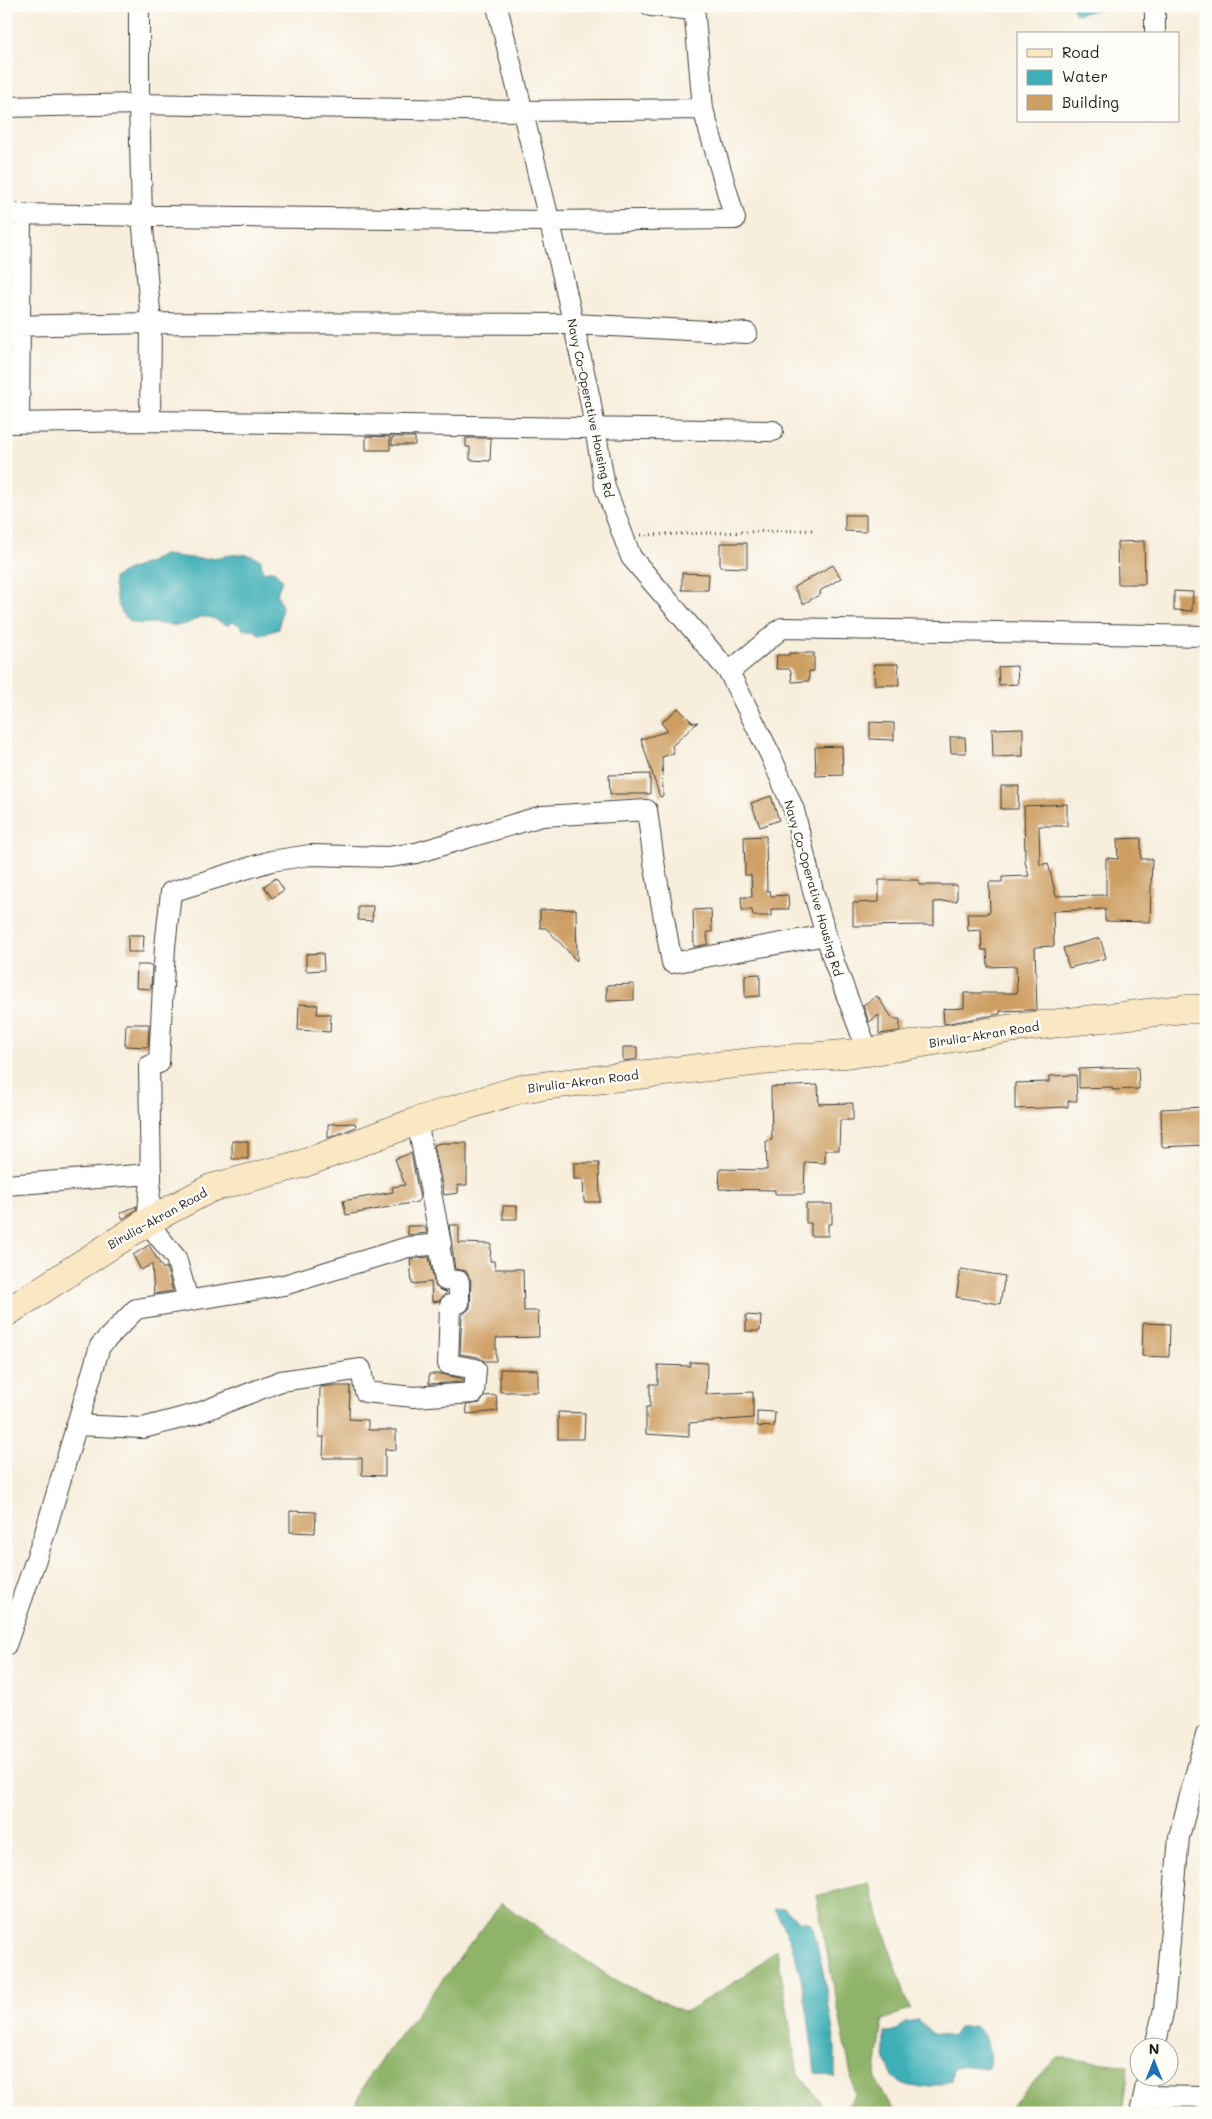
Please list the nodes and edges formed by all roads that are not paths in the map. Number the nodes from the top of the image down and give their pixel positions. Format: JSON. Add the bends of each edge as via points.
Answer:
{"nodes":[{"id":1,"x":139,"y":6,"type":"edge"},
{"id":2,"x":496,"y":6,"type":"edge"},
{"id":3,"x":651,"y":6,"type":"edge"},
{"id":4,"x":1155,"y":6,"type":"edge"},
{"id":5,"x":694,"y":8,"type":"edge"},
{"id":6,"x":1155,"y":32,"type":"edge"},
{"id":7,"x":139,"y":104,"type":"junction"},
{"id":8,"x":6,"y":107,"type":"edge"},
{"id":9,"x":703,"y":109,"type":"junction"},
{"id":10,"x":522,"y":111,"type":"junction"},
{"id":11,"x":13,"y":214,"type":"edge"},
{"id":12,"x":142,"y":216,"type":"junction"},
{"id":13,"x":548,"y":220,"type":"junction"},
{"id":14,"x":151,"y":323,"type":"junction"},
{"id":15,"x":573,"y":324,"type":"junction"},
{"id":16,"x":13,"y":325,"type":"edge"},
{"id":17,"x":747,"y":333,"type":"dead end"},
{"id":18,"x":150,"y":421,"type":"junction"},
{"id":19,"x":13,"y":423,"type":"edge"},
{"id":20,"x":595,"y":429,"type":"junction"},
{"id":21,"x":773,"y":431,"type":"dead end"},
{"id":22,"x":1206,"y":636,"type":"edge"},
{"id":23,"x":729,"y":672,"type":"junction"},
{"id":24,"x":826,"y":935,"type":"junction"},
{"id":25,"x":1206,"y":1009,"type":"edge"},
{"id":26,"x":868,"y":1052,"type":"junction"},
{"id":27,"x":417,"y":1121,"type":"junction"},
{"id":28,"x":150,"y":1174,"type":"junction"},
{"id":29,"x":6,"y":1185,"type":"edge"},
{"id":30,"x":147,"y":1222,"type":"junction"},
{"id":31,"x":439,"y":1244,"type":"junction"},
{"id":32,"x":188,"y":1300,"type":"junction"},
{"id":33,"x":6,"y":1313,"type":"edge"},
{"id":34,"x":76,"y":1425,"type":"junction"},
{"id":35,"x":6,"y":1645,"type":"edge"},
{"id":36,"x":1206,"y":1735,"type":"edge"},
{"id":37,"x":1157,"y":2036,"type":"edge"},
{"id":38,"x":1146,"y":2086,"type":"edge"},
{"id":39,"x":1206,"y":2097,"type":"edge"},
{"id":40,"x":1142,"y":2104,"type":"edge"}],
"edges":[{"from":1,"to":7,"type":"street"},
{"from":2,"to":10,"type":"street","name":"Navy Co-Operative Housing Rd"},
{"from":3,"to":5,"type":"street"},
{"from":4,"to":6,"type":"street"},
{"from":5,"to":9,"type":"street"},
{"from":7,"to":8,"type":"street"},
{"from":7,"to":10,"type":"street"},
{"from":7,"to":12,"type":"street"},
{"from":9,"to":10,"type":"street"},
{"from":9,"to":13,"type":"street","via":[[735,219]]},
{"from":10,"to":13,"type":"street","name":"Navy Co-Operative Housing Rd"},
{"from":11,"to":12,"type":"street"},
{"from":11,"to":16,"type":"street"},
{"from":12,"to":13,"type":"street"},
{"from":12,"to":14,"type":"street"},
{"from":13,"to":15,"type":"street","name":"Navy Co-Operative Housing Rd"},
{"from":14,"to":15,"type":"street"},
{"from":14,"to":16,"type":"street"},
{"from":14,"to":18,"type":"street"},
{"from":15,"to":17,"type":"street"},
{"from":15,"to":20,"type":"street","name":"Navy Co-Operative Housing Rd"},
{"from":16,"to":19,"type":"street"},
{"from":18,"to":19,"type":"street"},
{"from":18,"to":20,"type":"street"},
{"from":20,"to":21,"type":"street"},
{"from":20,"to":23,"type":"street","name":"Navy Co-Operative Housing Rd","via":[[605,487],[631,557]]},
{"from":22,"to":23,"type":"street","via":[[782,628]]},
{"from":23,"to":24,"type":"street","name":"Navy Co-Operative Housing Rd","via":[[794,810]]},
{"from":24,"to":26,"type":"street","name":"Navy Co-Operative Housing Rd"},
{"from":24,"to":28,"type":"street","via":[[672,963],[647,810],[542,816],[416,853],[388,857],[310,856],[270,861],[171,892],[159,1063],[149,1066]]},
{"from":25,"to":26,"type":"street","name":"Birulia-Akran Road","via":[[1007,1029]]},
{"from":26,"to":27,"type":"street","name":"Birulia-Akran Road","via":[[524,1088]]},
{"from":27,"to":30,"type":"street","name":"Birulia-Akran Road","via":[[305,1163],[211,1188]]},
{"from":27,"to":31,"type":"street"},
{"from":28,"to":29,"type":"street"},
{"from":28,"to":30,"type":"street"},
{"from":30,"to":32,"type":"street","via":[[176,1258]]},
{"from":30,"to":33,"type":"street","name":"Birulia-Akran Road"},
{"from":31,"to":32,"type":"street","via":[[408,1247],[284,1285]]},
{"from":31,"to":34,"type":"street","via":[[446,1280],[459,1281],[459,1303],[450,1305],[448,1364],[476,1369],[474,1393],[414,1397],[365,1392],[361,1369],[282,1381],[196,1414],[144,1428]]},
{"from":32,"to":34,"type":"street","via":[[136,1309],[100,1346]]},
{"from":34,"to":35,"type":"street","via":[[44,1536]]},
{"from":36,"to":37,"type":"street","via":[[1179,1836],[1164,2009]]},
{"from":38,"to":40,"type":"street"},
{"from":39,"to":40,"type":"street"}]}
